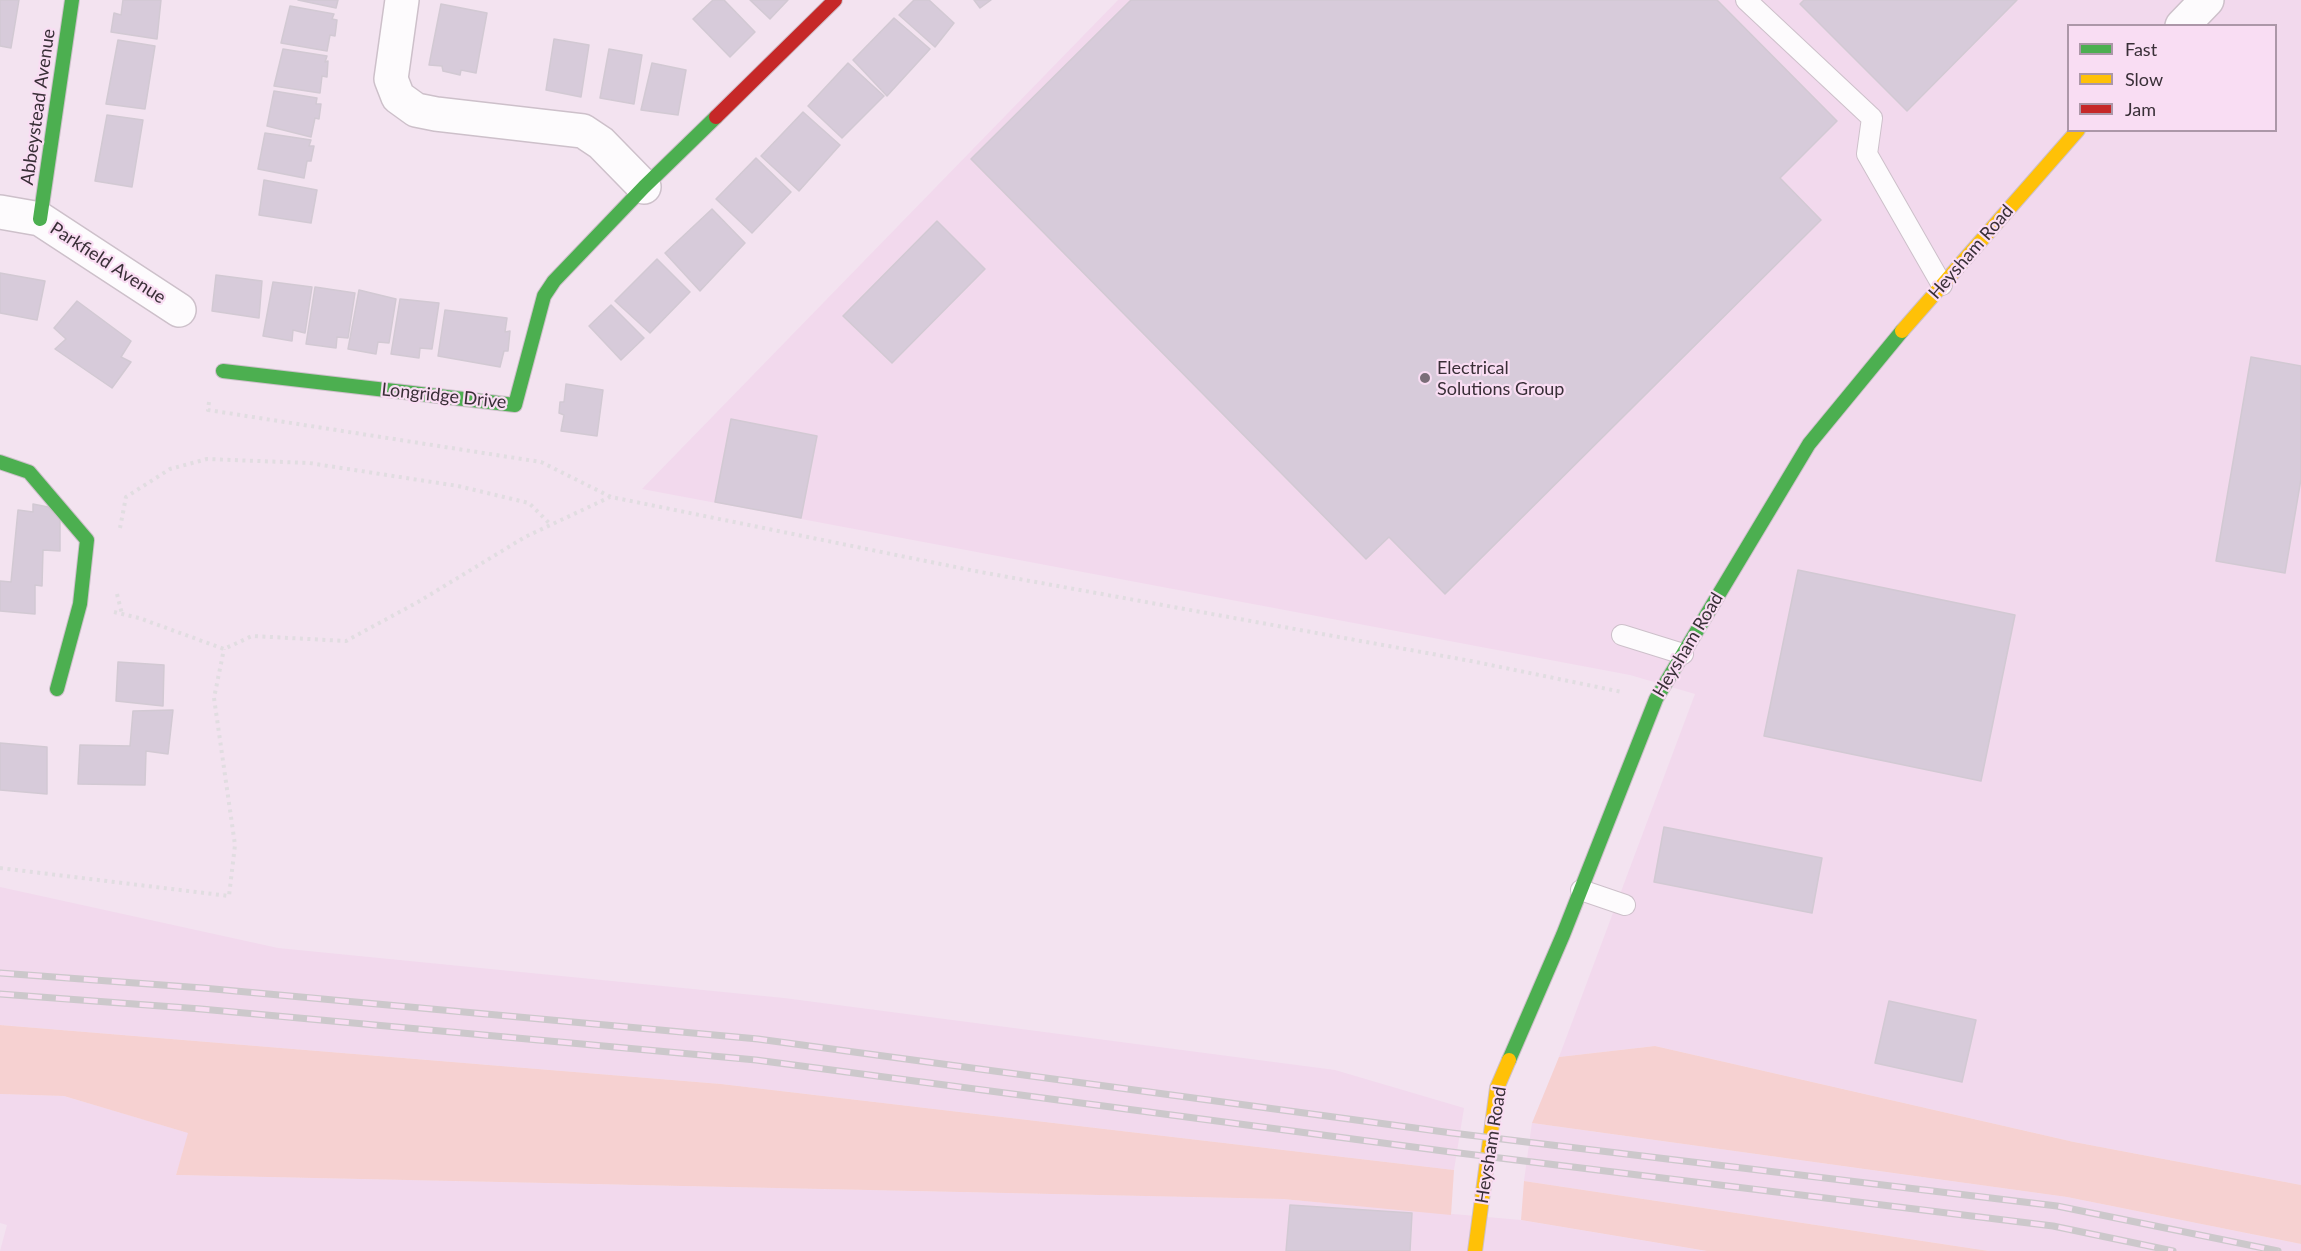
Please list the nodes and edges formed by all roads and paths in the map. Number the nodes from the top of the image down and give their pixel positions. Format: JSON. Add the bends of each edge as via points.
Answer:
{"nodes":[{"id":1,"x":72,"y":0,"type":"edge"},
{"id":2,"x":402,"y":0,"type":"edge"},
{"id":3,"x":835,"y":0,"type":"edge"},
{"id":4,"x":1746,"y":0,"type":"edge"},
{"id":5,"x":2207,"y":0,"type":"edge"},
{"id":6,"x":2184,"y":24,"type":"edge"},
{"id":7,"x":2076,"y":132,"type":"edge"},
{"id":8,"x":644,"y":187,"type":"junction"},
{"id":9,"x":0,"y":212,"type":"edge"},
{"id":10,"x":40,"y":219,"type":"junction"},
{"id":11,"x":1942,"y":285,"type":"junction"},
{"id":12,"x":179,"y":310,"type":"dead end"},
{"id":13,"x":223,"y":371,"type":"dead end"},
{"id":14,"x":210,"y":399,"type":"dead end"},
{"id":15,"x":0,"y":462,"type":"edge"},
{"id":16,"x":611,"y":497,"type":"junction"},
{"id":17,"x":550,"y":525,"type":"junction"},
{"id":18,"x":118,"y":539,"type":"dead end"},
{"id":19,"x":117,"y":592,"type":"dead end"},
{"id":20,"x":80,"y":604,"type":"junction"},
{"id":21,"x":122,"y":614,"type":"junction"},
{"id":22,"x":1622,"y":635,"type":"dead end"},
{"id":23,"x":224,"y":649,"type":"junction"},
{"id":24,"x":1683,"y":654,"type":"junction"},
{"id":25,"x":57,"y":689,"type":"dead end"},
{"id":26,"x":1656,"y":699,"type":"junction"},
{"id":27,"x":0,"y":868,"type":"edge"},
{"id":28,"x":1581,"y":890,"type":"junction"},
{"id":29,"x":1625,"y":905,"type":"dead end"},
{"id":30,"x":1475,"y":1251,"type":"edge"}],
"edges":[{"from":1,"to":10,"type":"street","name":"Abbeystead Avenue"},
{"from":2,"to":8,"type":"street","via":[[391,79],[398,97],[416,110],[583,132],[601,143]]},
{"from":3,"to":8,"type":"street","name":"Longridge Drive"},
{"from":4,"to":11,"type":"lane","via":[[1872,118],[1867,154]]},
{"from":5,"to":6,"type":"street"},
{"from":7,"to":11,"type":"street","name":"Heysham Road"},
{"from":8,"to":13,"type":"street","name":"Longridge Drive","via":[[544,296],[515,405]]},
{"from":9,"to":10,"type":"street","name":"Parkfield Avenue"},
{"from":10,"to":12,"type":"street","name":"Parkfield Avenue"},
{"from":11,"to":24,"type":"street","name":"Heysham Road","via":[[1809,444]]},
{"from":14,"to":16,"type":"path","via":[[208,410],[541,462]]},
{"from":15,"to":20,"type":"street","via":[[29,472],[87,540]]},
{"from":16,"to":17,"type":"path"},
{"from":16,"to":26,"type":"path","via":[[975,571]]},
{"from":17,"to":18,"type":"path","via":[[529,503],[458,486],[309,463],[207,459],[170,469],[126,497]]},
{"from":17,"to":23,"type":"path","via":[[346,641],[252,636]]},
{"from":19,"to":21,"type":"path"},
{"from":20,"to":21,"type":"path"},
{"from":20,"to":25,"type":"street"},
{"from":21,"to":23,"type":"path"},
{"from":22,"to":24,"type":"lane"},
{"from":23,"to":27,"type":"path","via":[[214,698],[235,845],[230,896]]},
{"from":24,"to":26,"type":"street","name":"Heysham Road"},
{"from":26,"to":28,"type":"street","name":"Heysham Road"},
{"from":28,"to":29,"type":"lane"},
{"from":28,"to":30,"type":"street","name":"Heysham Road","via":[[1497,1088]]}]}
